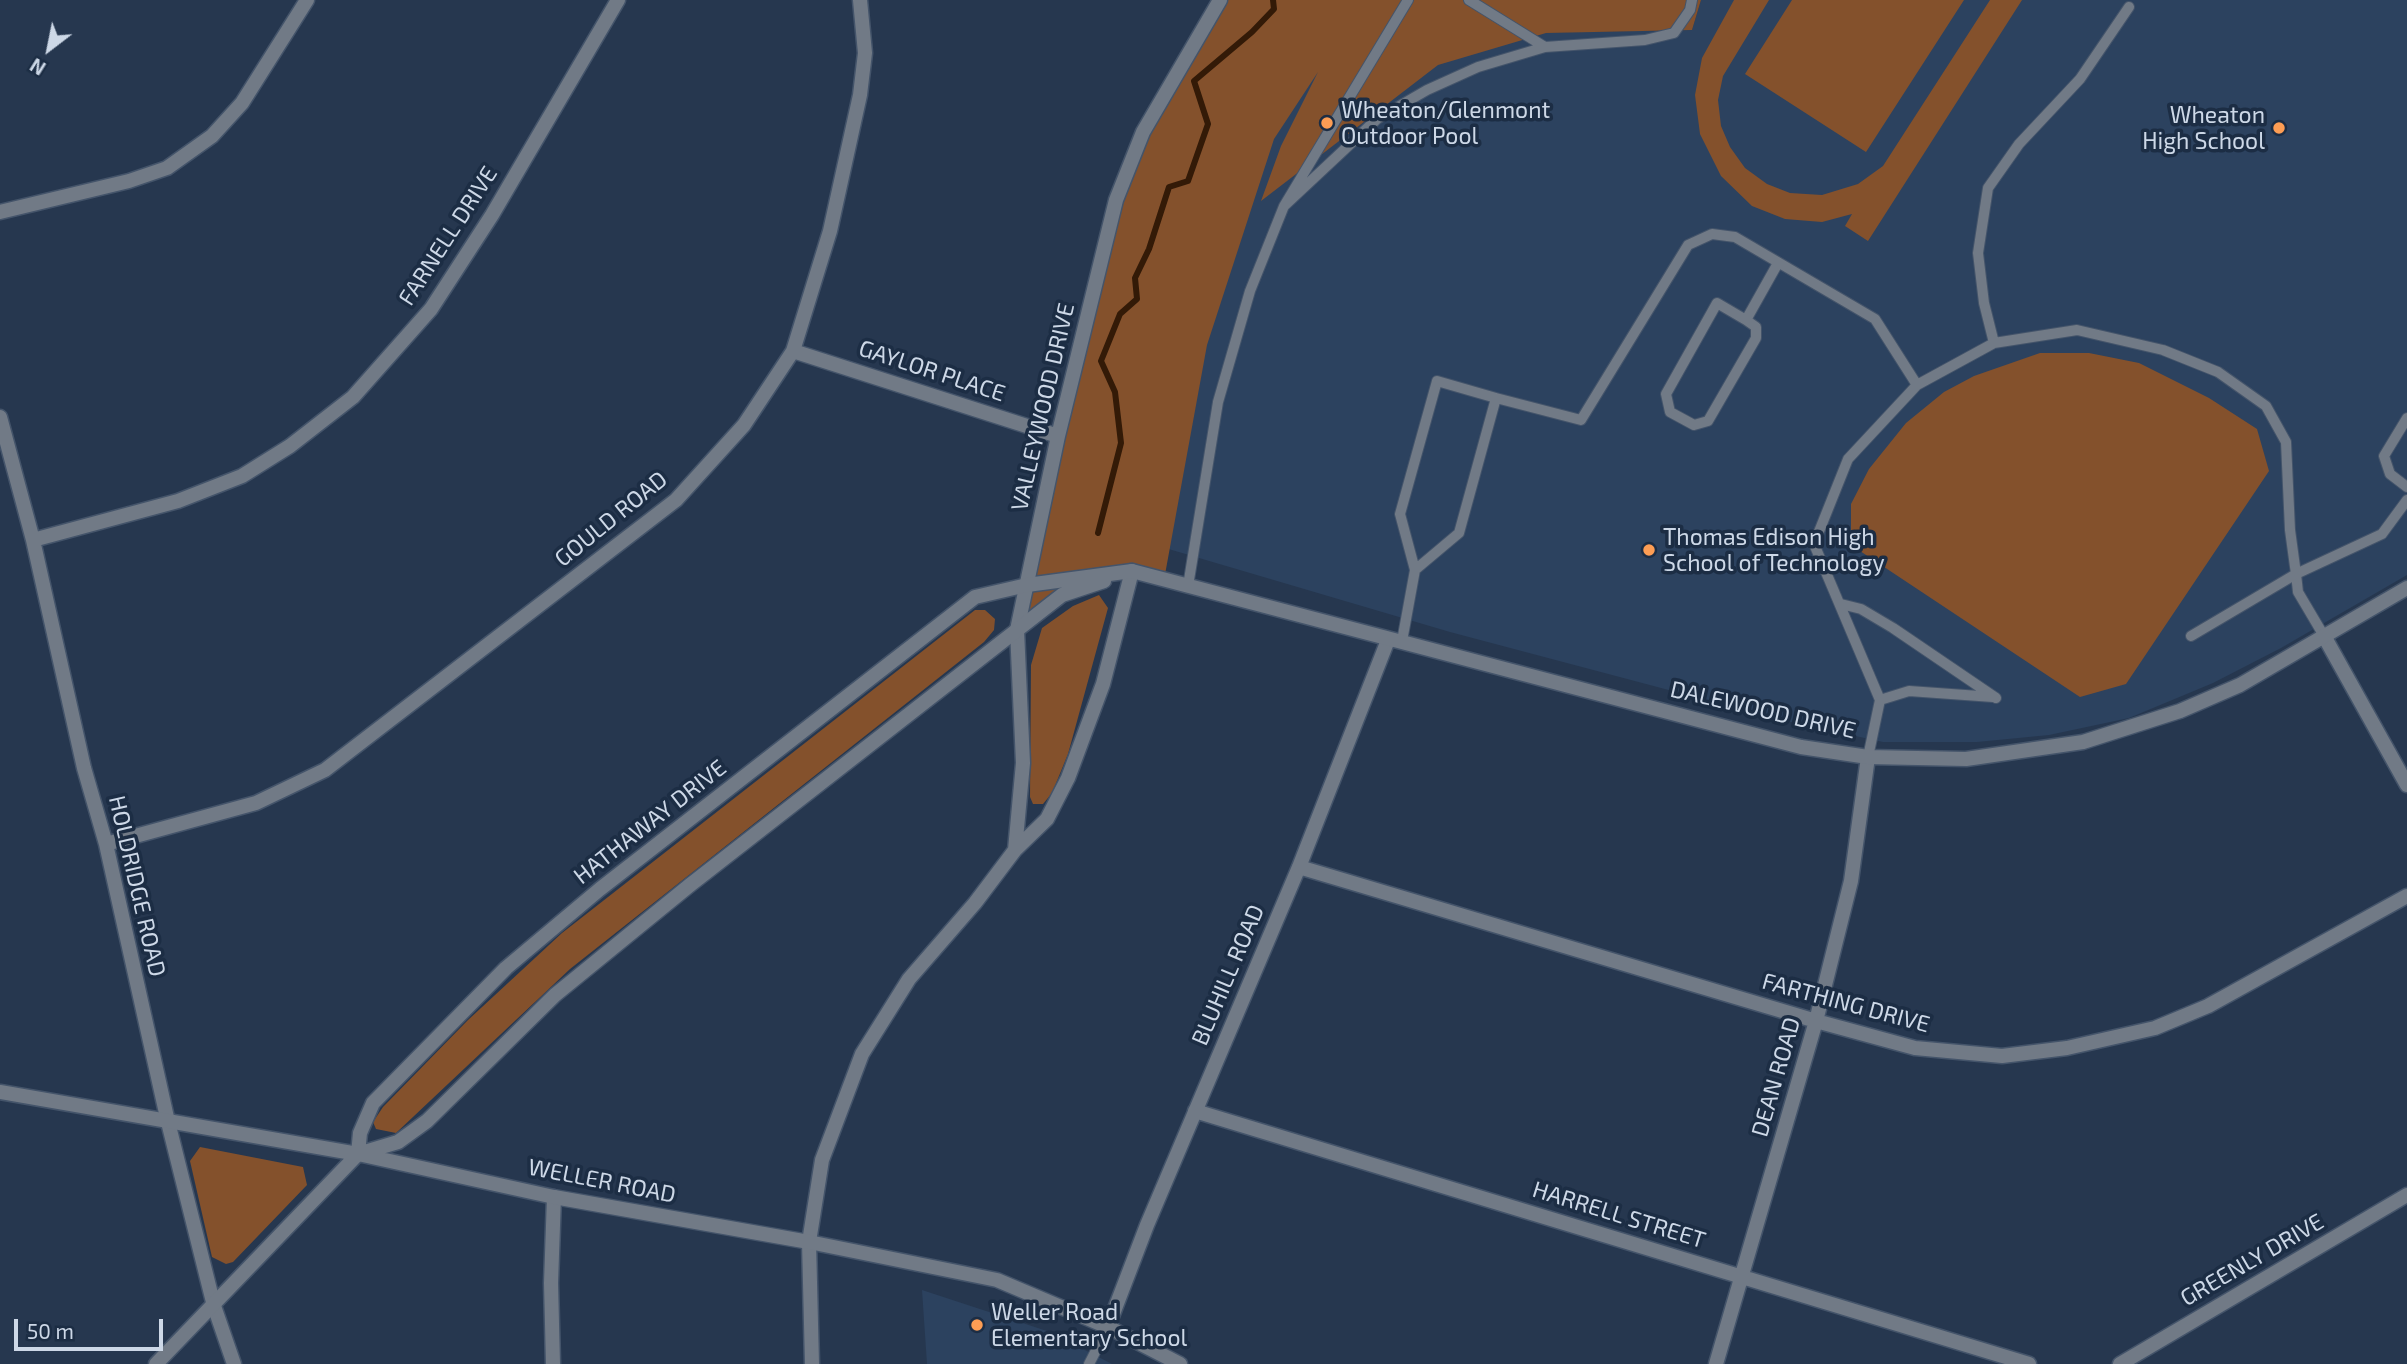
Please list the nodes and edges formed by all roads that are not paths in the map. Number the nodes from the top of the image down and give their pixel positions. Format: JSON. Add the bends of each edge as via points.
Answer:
{"nodes":[{"id":1,"x":307,"y":0,"type":"edge"},
{"id":2,"x":618,"y":0,"type":"edge"},
{"id":3,"x":860,"y":0,"type":"edge"},
{"id":4,"x":1220,"y":0,"type":"edge"},
{"id":5,"x":1408,"y":0,"type":"edge"},
{"id":6,"x":1468,"y":0,"type":"edge"},
{"id":7,"x":1692,"y":0,"type":"edge"},
{"id":8,"x":2129,"y":8,"type":"dead end"},
{"id":9,"x":1545,"y":47,"type":"junction"},
{"id":10,"x":1284,"y":206,"type":"junction"},
{"id":11,"x":0,"y":212,"type":"edge"},
{"id":12,"x":1778,"y":263,"type":"junction"},
{"id":13,"x":1746,"y":320,"type":"junction"},
{"id":14,"x":1994,"y":344,"type":"junction"},
{"id":15,"x":793,"y":351,"type":"junction"},
{"id":16,"x":1917,"y":385,"type":"junction"},
{"id":17,"x":1496,"y":398,"type":"junction"},
{"id":18,"x":0,"y":416,"type":"edge"},
{"id":19,"x":2407,"y":418,"type":"edge"},
{"id":20,"x":1058,"y":436,"type":"junction"},
{"id":21,"x":2407,"y":487,"type":"edge"},
{"id":22,"x":2407,"y":500,"type":"edge"},
{"id":23,"x":33,"y":540,"type":"junction"},
{"id":24,"x":1415,"y":570,"type":"junction"},
{"id":25,"x":1132,"y":571,"type":"junction"},
{"id":26,"x":2296,"y":575,"type":"junction"},
{"id":27,"x":1027,"y":585,"type":"junction"},
{"id":28,"x":1188,"y":586,"type":"junction"},
{"id":29,"x":2407,"y":588,"type":"edge"},
{"id":30,"x":1841,"y":604,"type":"junction"},
{"id":31,"x":1017,"y":631,"type":"junction"},
{"id":32,"x":2191,"y":636,"type":"dead end"},
{"id":33,"x":2324,"y":636,"type":"junction"},
{"id":34,"x":1395,"y":640,"type":"junction"},
{"id":35,"x":1880,"y":700,"type":"junction"},
{"id":36,"x":1868,"y":757,"type":"junction"},
{"id":37,"x":2407,"y":785,"type":"edge"},
{"id":38,"x":106,"y":844,"type":"junction"},
{"id":39,"x":1015,"y":850,"type":"junction"},
{"id":40,"x":1299,"y":867,"type":"junction"},
{"id":41,"x":2407,"y":896,"type":"edge"},
{"id":42,"x":1816,"y":1021,"type":"junction"},
{"id":43,"x":0,"y":1092,"type":"edge"},
{"id":44,"x":1195,"y":1111,"type":"junction"},
{"id":45,"x":167,"y":1122,"type":"junction"},
{"id":46,"x":358,"y":1154,"type":"junction"},
{"id":47,"x":2407,"y":1195,"type":"edge"},
{"id":48,"x":554,"y":1197,"type":"junction"},
{"id":49,"x":809,"y":1242,"type":"junction"},
{"id":50,"x":1742,"y":1275,"type":"junction"},
{"id":51,"x":214,"y":1306,"type":"junction"},
{"id":52,"x":1108,"y":1327,"type":"junction"},
{"id":53,"x":156,"y":1364,"type":"edge"},
{"id":54,"x":234,"y":1364,"type":"edge"},
{"id":55,"x":553,"y":1364,"type":"edge"},
{"id":56,"x":812,"y":1364,"type":"edge"},
{"id":57,"x":1089,"y":1364,"type":"edge"},
{"id":58,"x":1180,"y":1364,"type":"edge"},
{"id":59,"x":1716,"y":1364,"type":"edge"},
{"id":60,"x":2029,"y":1364,"type":"edge"},
{"id":61,"x":2119,"y":1364,"type":"edge"}],
"edges":[{"from":1,"to":11,"type":"street","via":[[242,103],[212,136],[167,168]]},
{"from":2,"to":23,"type":"street","name":"FARNELL DRIVE","via":[[492,215],[431,309],[353,397],[242,476],[177,501]]},
{"from":3,"to":15,"type":"street","name":"GOULD ROAD","via":[[865,53],[860,94],[830,231]]},
{"from":4,"to":20,"type":"street","name":"VALLEYWOOD DRIVE","via":[[1143,132],[1116,200]]},
{"from":5,"to":10,"type":"lane"},
{"from":6,"to":9,"type":"lane"},
{"from":7,"to":9,"type":"lane","via":[[1674,33],[1645,40]]},
{"from":8,"to":14,"type":"lane","via":[[2080,79],[2019,144],[1989,188],[1978,253]]},
{"from":9,"to":10,"type":"lane","via":[[1478,67],[1377,119]]},
{"from":10,"to":28,"type":"lane","via":[[1250,291],[1217,402]]},
{"from":12,"to":13,"type":"lane"},
{"from":12,"to":16,"type":"lane","via":[[1875,319]]},
{"from":12,"to":17,"type":"lane","via":[[1735,237],[1712,234],[1688,245],[1581,420]]},
{"from":13,"to":13,"type":"lane","via":[[1756,327],[1756,338],[1708,421],[1694,425],[1670,412],[1666,394],[1717,303]]},
{"from":14,"to":16,"type":"lane"},
{"from":14,"to":26,"type":"lane","via":[[2077,330],[2163,350],[2218,372],[2266,406],[2286,442]]},
{"from":15,"to":20,"type":"street","name":"GAYLOR PLACE"},
{"from":15,"to":38,"type":"street","name":"GOULD ROAD","via":[[744,425],[676,500],[326,770],[256,803]]},
{"from":16,"to":30,"type":"lane","via":[[1849,459],[1814,544]]},
{"from":17,"to":24,"type":"lane","via":[[1459,533]]},
{"from":17,"to":24,"type":"lane","via":[[1437,381],[1400,514]]},
{"from":18,"to":23,"type":"street","name":"HOLDRIDGE ROAD"},
{"from":19,"to":21,"type":"lane","via":[[2384,456],[2390,474]]},
{"from":20,"to":27,"type":"street","name":"VALLEYWOOD DRIVE"},
{"from":22,"to":26,"type":"lane","via":[[2382,534]]},
{"from":23,"to":38,"type":"street","name":"HOLDRIDGE ROAD","via":[[84,768]]},
{"from":24,"to":34,"type":"lane"},
{"from":25,"to":27,"type":"street","name":"DALEWOOD DRIVE"},
{"from":25,"to":28,"type":"street","name":"DALEWOOD DRIVE"},
{"from":25,"to":31,"type":"street","via":[[1062,595]]},
{"from":25,"to":39,"type":"street","via":[[1103,684],[1068,778],[1046,818]]},
{"from":26,"to":32,"type":"lane"},
{"from":26,"to":33,"type":"lane","via":[[2298,592]]},
{"from":27,"to":31,"type":"street","name":"VALLEYWOOD DRIVE"},
{"from":27,"to":46,"type":"street","name":"HATHAWAY DRIVE","via":[[975,597],[506,968],[373,1103],[360,1133]]},
{"from":28,"to":34,"type":"street","name":"DALEWOOD DRIVE"},
{"from":29,"to":33,"type":"street","name":"DALEWOOD DRIVE"},
{"from":30,"to":35,"type":"lane"},
{"from":30,"to":35,"type":"lane","via":[[1861,609],[1894,628],[1996,698],[1909,691]]},
{"from":31,"to":39,"type":"street","name":"VALLEYWOOD DRIVE","via":[[1023,763]]},
{"from":31,"to":46,"type":"street","via":[[583,971],[427,1121],[398,1142]]},
{"from":33,"to":36,"type":"street","name":"DALEWOOD DRIVE","via":[[2235,687],[2180,711],[2083,742],[1966,759]]},
{"from":33,"to":37,"type":"street"},
{"from":34,"to":36,"type":"street","name":"DALEWOOD DRIVE","via":[[1793,745]]},
{"from":34,"to":40,"type":"street","name":"BLUHILL ROAD"},
{"from":35,"to":36,"type":"lane"},
{"from":36,"to":42,"type":"street","name":"DEAN ROAD","via":[[1851,881]]},
{"from":38,"to":45,"type":"street","name":"HOLDRIDGE ROAD"},
{"from":39,"to":49,"type":"street","via":[[909,979],[862,1054],[822,1160]]},
{"from":40,"to":42,"type":"street","name":"FARTHING DRIVE"},
{"from":40,"to":44,"type":"street","name":"BLUHILL ROAD"},
{"from":41,"to":42,"type":"street","name":"FARTHING DRIVE","via":[[2208,1006],[2155,1028],[2067,1048],[2002,1056],[1915,1048]]},
{"from":42,"to":50,"type":"street","name":"DEAN ROAD"},
{"from":43,"to":45,"type":"street","name":"WELLER ROAD"},
{"from":44,"to":50,"type":"street","name":"HARRELL STREET"},
{"from":44,"to":52,"type":"street","name":"BLUHILL ROAD"},
{"from":45,"to":46,"type":"street","name":"WELLER ROAD"},
{"from":45,"to":51,"type":"street","name":"HOLDRIDGE ROAD"},
{"from":46,"to":48,"type":"street","name":"WELLER ROAD"},
{"from":46,"to":51,"type":"street"},
{"from":47,"to":61,"type":"street","name":"GREENLY DRIVE"},
{"from":48,"to":49,"type":"street","name":"WELLER ROAD"},
{"from":48,"to":55,"type":"street"},
{"from":49,"to":52,"type":"street","name":"WELLER ROAD","via":[[998,1280]]},
{"from":49,"to":56,"type":"street"},
{"from":50,"to":59,"type":"street","name":"DEAN ROAD"},
{"from":50,"to":60,"type":"street","name":"HARRELL STREET"},
{"from":51,"to":53,"type":"street"},
{"from":51,"to":54,"type":"street","name":"HOLDRIDGE ROAD"},
{"from":52,"to":57,"type":"lane"},
{"from":52,"to":58,"type":"street","name":"WELLER ROAD"}]}
